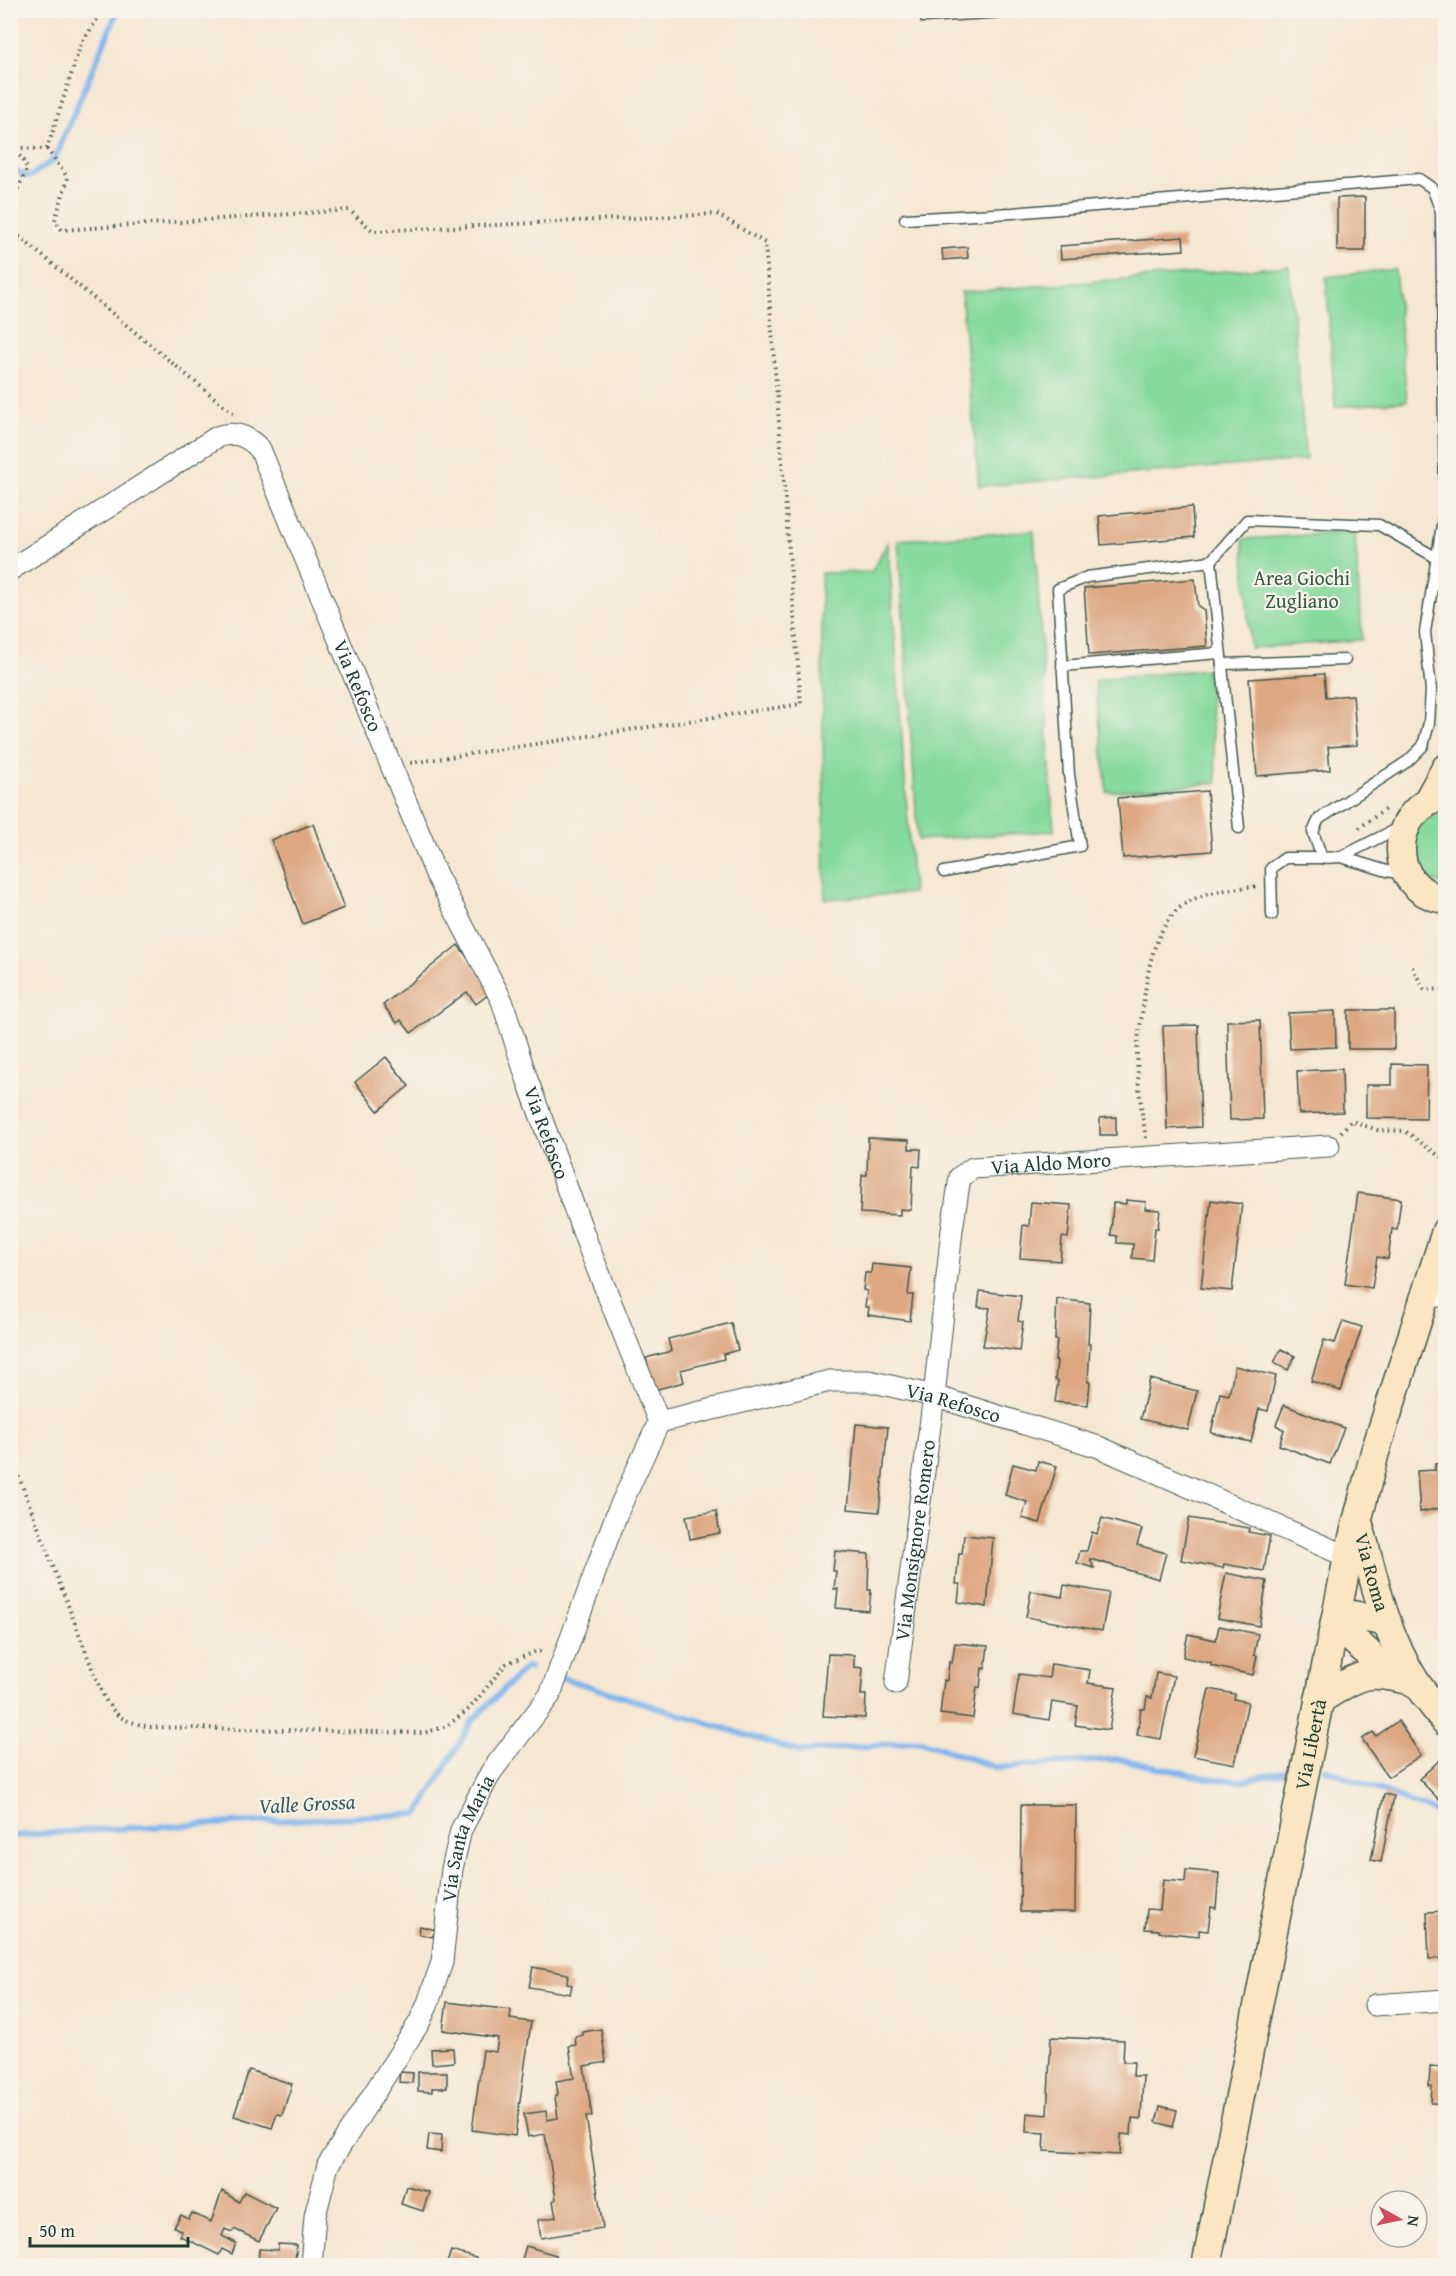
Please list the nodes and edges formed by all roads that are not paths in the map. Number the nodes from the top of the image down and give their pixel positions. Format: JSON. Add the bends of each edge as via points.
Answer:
{"nodes":[{"id":1,"x":905,"y":219,"type":"dead end"},
{"id":2,"x":1437,"y":558,"type":"junction"},
{"id":3,"x":1210,"y":561,"type":"junction"},
{"id":4,"x":10,"y":570,"type":"edge"},
{"id":5,"x":1221,"y":658,"type":"junction"},
{"id":6,"x":1345,"y":660,"type":"dead end"},
{"id":7,"x":1062,"y":666,"type":"junction"},
{"id":8,"x":1446,"y":768,"type":"edge"},
{"id":9,"x":1436,"y":799,"type":"edge"},
{"id":10,"x":1405,"y":825,"type":"junction"},
{"id":11,"x":1239,"y":828,"type":"dead end"},
{"id":12,"x":1341,"y":857,"type":"junction"},
{"id":13,"x":1322,"y":858,"type":"junction"},
{"id":14,"x":944,"y":872,"type":"dead end"},
{"id":15,"x":1427,"y":889,"type":"edge"},
{"id":16,"x":1272,"y":915,"type":"dead end"},
{"id":17,"x":1446,"y":921,"type":"edge"},
{"id":18,"x":1329,"y":1146,"type":"road end"},
{"id":19,"x":1446,"y":1231,"type":"edge"},
{"id":20,"x":1435,"y":1295,"type":"edge"},
{"id":21,"x":934,"y":1396,"type":"junction"},
{"id":22,"x":659,"y":1422,"type":"junction"},
{"id":23,"x":1358,"y":1522,"type":"junction"},
{"id":24,"x":1348,"y":1557,"type":"junction"},
{"id":25,"x":1387,"y":1622,"type":"junction"},
{"id":26,"x":1335,"y":1624,"type":"junction"},
{"id":27,"x":1386,"y":1673,"type":"junction"},
{"id":28,"x":1415,"y":1682,"type":"junction"},
{"id":29,"x":896,"y":1683,"type":"dead end"},
{"id":30,"x":1319,"y":1700,"type":"junction"},
{"id":31,"x":1446,"y":1722,"type":"edge"},
{"id":32,"x":1446,"y":2000,"type":"edge"},
{"id":33,"x":1376,"y":2005,"type":"dead end"},
{"id":34,"x":311,"y":2265,"type":"edge"},
{"id":35,"x":1206,"y":2265,"type":"edge"}],
"edges":[{"from":1,"to":2,"type":"lane","via":[[1419,179],[1432,188],[1441,211],[1445,506]]},
{"from":2,"to":3,"type":"lane","via":[[1378,525],[1247,520]]},
{"from":2,"to":13,"type":"lane","via":[[1425,632],[1431,690],[1423,746],[1408,761],[1319,819],[1313,832]]},
{"from":3,"to":5,"type":"lane"},
{"from":3,"to":7,"type":"lane","via":[[1088,576],[1058,589]]},
{"from":4,"to":22,"type":"street","name":"Via Refosco","via":[[217,437],[239,434],[260,448],[436,874],[502,1001],[589,1248]]},
{"from":5,"to":6,"type":"lane"},
{"from":5,"to":7,"type":"lane"},
{"from":5,"to":11,"type":"lane"},
{"from":7,"to":14,"type":"lane","via":[[1069,775],[1080,846]]},
{"from":8,"to":9,"type":"main road"},
{"from":9,"to":10,"type":"main road","via":[[1414,811]]},
{"from":10,"to":12,"type":"lane"},
{"from":10,"to":15,"type":"main road","via":[[1400,841],[1401,858]]},
{"from":12,"to":13,"type":"lane"},
{"from":12,"to":15,"type":"lane"},
{"from":13,"to":16,"type":"lane","via":[[1285,858],[1271,868]]},
{"from":15,"to":17,"type":"main road"},
{"from":18,"to":21,"type":"street","name":"Via Aldo Moro","via":[[973,1168],[960,1177]]},
{"from":19,"to":20,"type":"main road","name":"Via Libertà"},
{"from":20,"to":23,"type":"main road","name":"Via Libertà","via":[[1375,1452]]},
{"from":21,"to":22,"type":"street","name":"Via Refosco","via":[[869,1381],[830,1381]]},
{"from":21,"to":24,"type":"street","name":"Via Refosco","via":[[1099,1447]]},
{"from":21,"to":29,"type":"street","name":"Via Monsignore Romero"},
{"from":22,"to":34,"type":"street","name":"Via Santa Maria","via":[[617,1513],[550,1695],[491,1772],[461,1830],[439,1973],[419,2023],[328,2165],[315,2216]]},
{"from":23,"to":24,"type":"main road","name":"Via Libertà"},
{"from":23,"to":25,"type":"main road","name":"Via Roma"},
{"from":24,"to":26,"type":"main road","name":"Via Libertà"},
{"from":25,"to":26,"type":"main road","name":"Via Roma","via":[[1352,1615]]},
{"from":25,"to":28,"type":"main road","name":"Via Roma"},
{"from":26,"to":27,"type":"main road"},
{"from":26,"to":30,"type":"main road","name":"Via Libertà"},
{"from":27,"to":28,"type":"main road"},
{"from":27,"to":30,"type":"main road","via":[[1364,1674]]},
{"from":28,"to":31,"type":"main road","name":"Via Roma"},
{"from":30,"to":35,"type":"main road","name":"Via Libertà"},
{"from":32,"to":33,"type":"street"}]}
